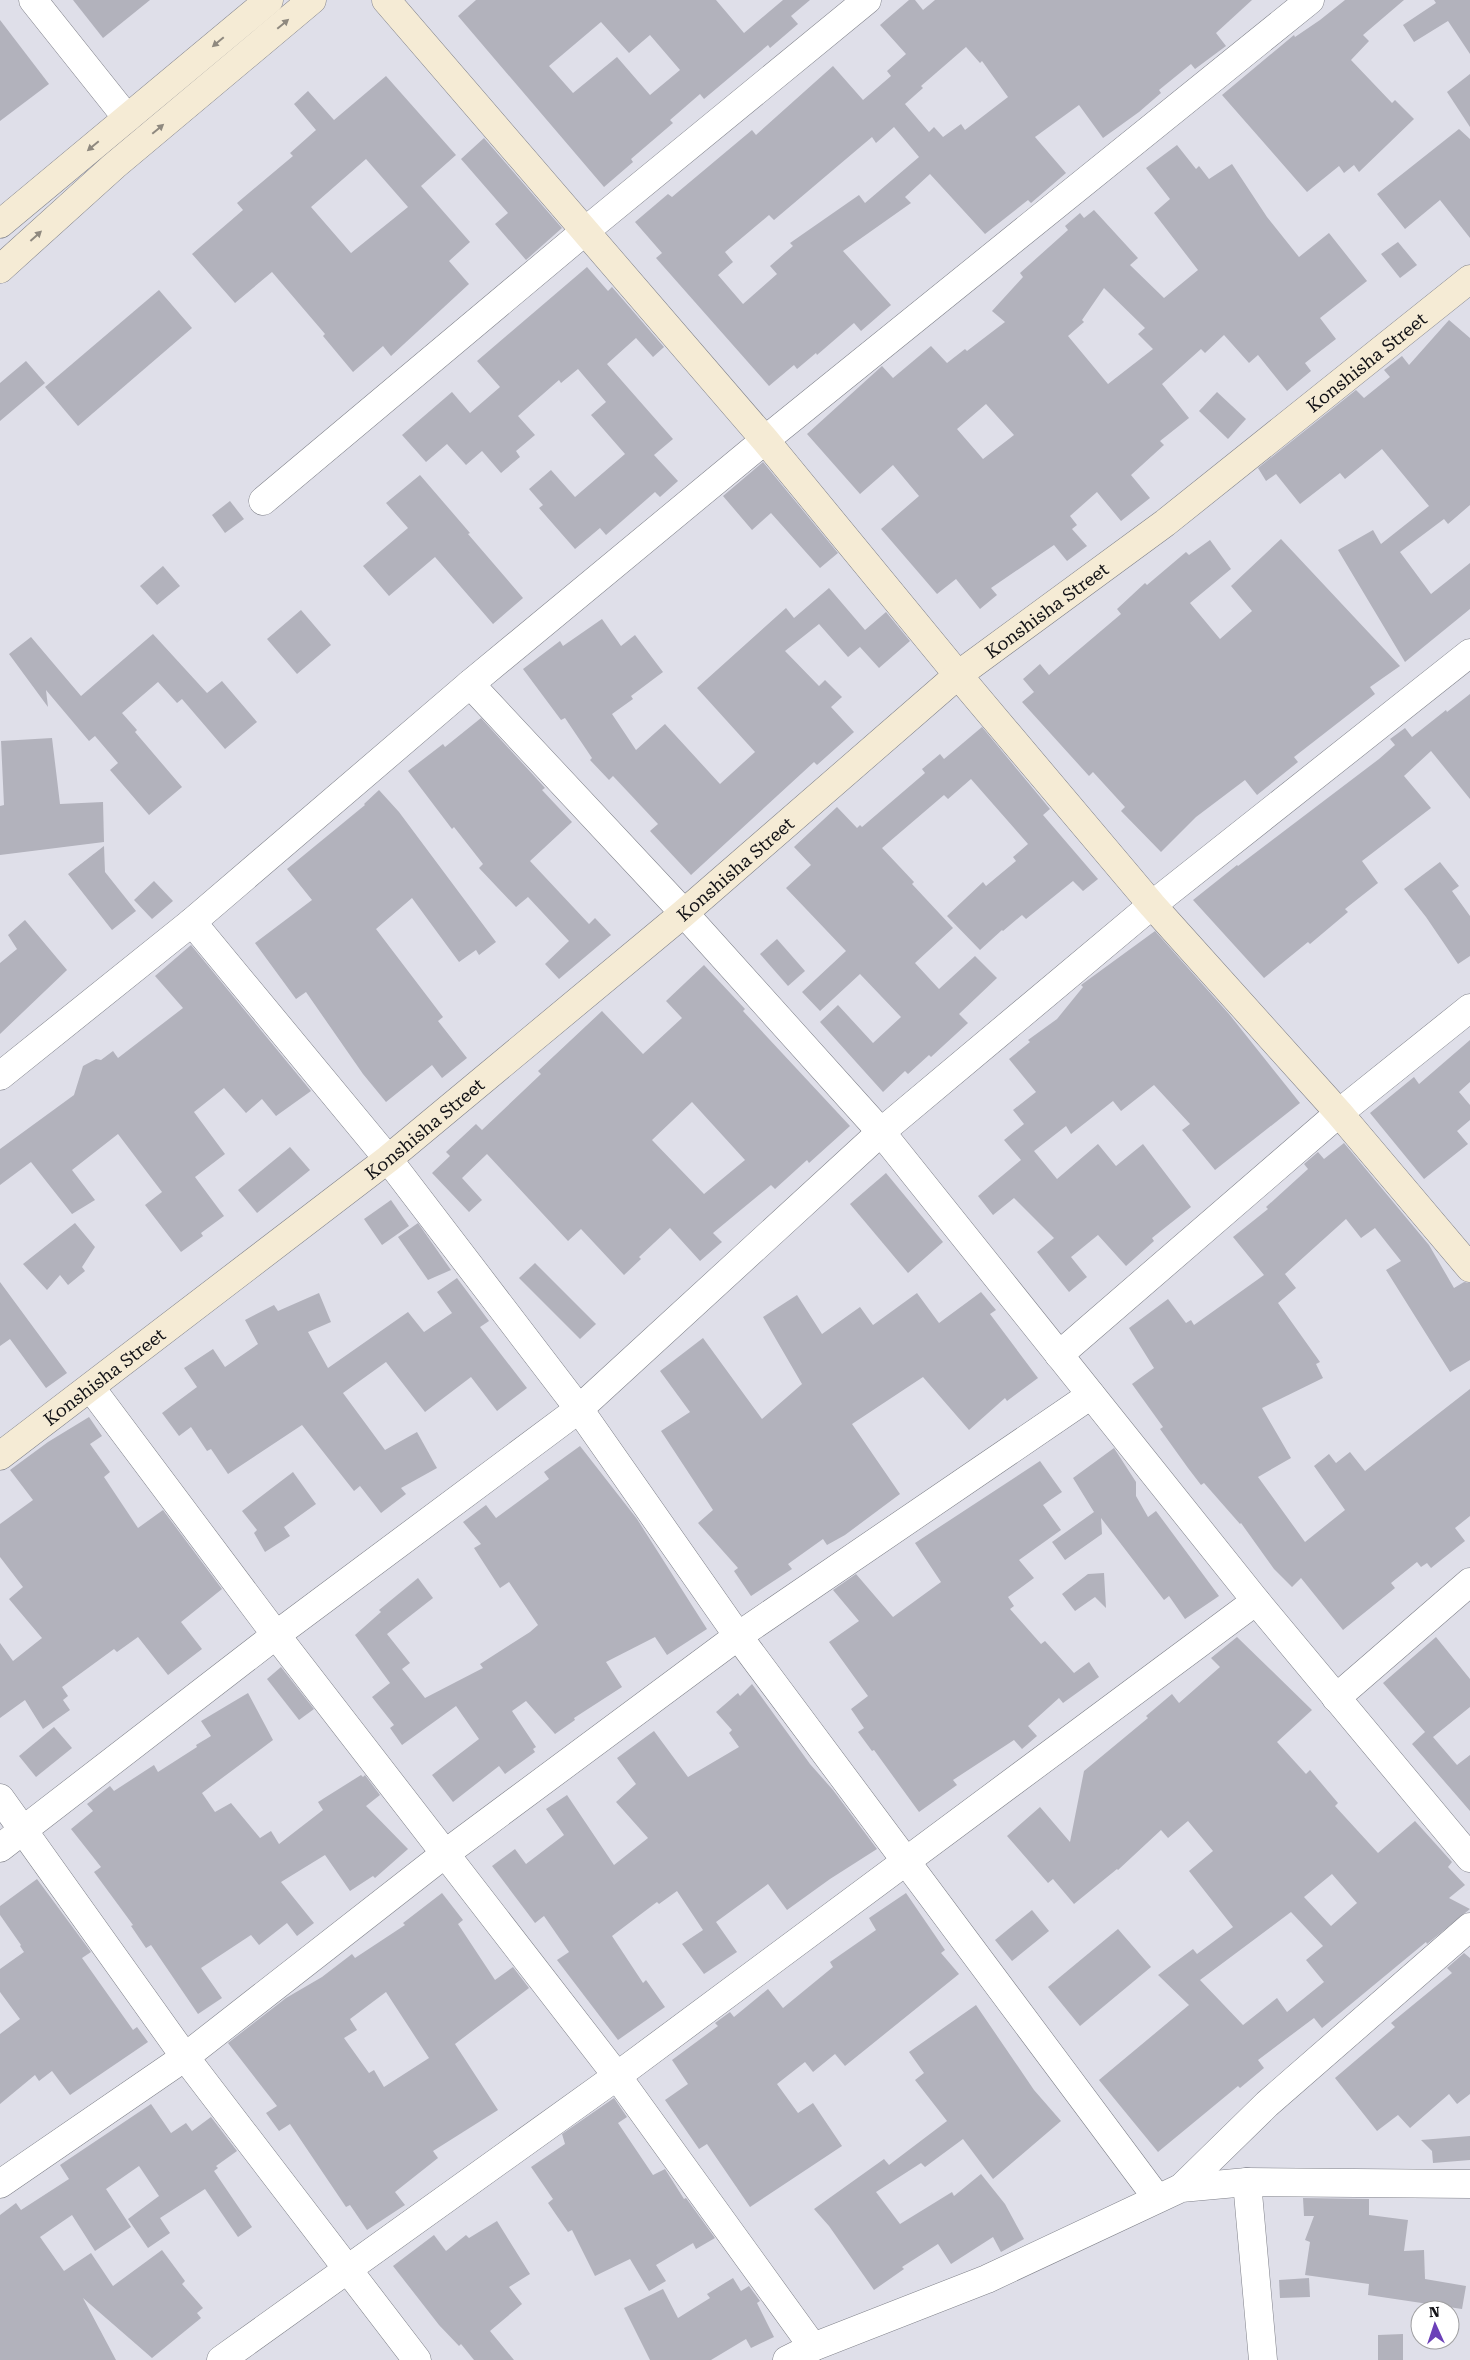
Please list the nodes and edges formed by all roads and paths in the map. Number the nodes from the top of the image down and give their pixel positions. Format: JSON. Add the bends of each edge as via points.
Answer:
{"nodes":[{"id":1,"x":33,"y":0,"type":"edge"},
{"id":2,"x":269,"y":0,"type":"edge"},
{"id":3,"x":312,"y":0,"type":"edge"},
{"id":4,"x":386,"y":0,"type":"edge"},
{"id":5,"x":867,"y":0,"type":"edge"},
{"id":6,"x":1310,"y":0,"type":"edge"},
{"id":7,"x":127,"y":118,"type":"junction"},
{"id":8,"x":0,"y":224,"type":"edge"},
{"id":9,"x":584,"y":232,"type":"junction"},
{"id":10,"x":0,"y":269,"type":"edge"},
{"id":11,"x":1470,"y":279,"type":"edge"},
{"id":12,"x":765,"y":440,"type":"junction"},
{"id":13,"x":263,"y":501,"type":"dead end"},
{"id":14,"x":1470,"y":653,"type":"edge"},
{"id":15,"x":958,"y":676,"type":"junction"},
{"id":16,"x":470,"y":684,"type":"junction"},
{"id":17,"x":1152,"y":905,"type":"junction"},
{"id":18,"x":684,"y":913,"type":"junction"},
{"id":19,"x":192,"y":922,"type":"junction"},
{"id":20,"x":1470,"y":1008,"type":"edge"},
{"id":21,"x":0,"y":1076,"type":"edge"},
{"id":22,"x":1339,"y":1113,"type":"junction"},
{"id":23,"x":881,"y":1132,"type":"junction"},
{"id":24,"x":388,"y":1159,"type":"junction"},
{"id":25,"x":1470,"y":1268,"type":"edge"},
{"id":26,"x":1059,"y":1355,"type":"junction"},
{"id":27,"x":91,"y":1388,"type":"junction"},
{"id":28,"x":1091,"y":1395,"type":"junction"},
{"id":29,"x":579,"y":1409,"type":"junction"},
{"id":30,"x":0,"y":1456,"type":"edge"},
{"id":31,"x":1470,"y":1582,"type":"edge"},
{"id":32,"x":1256,"y":1601,"type":"junction"},
{"id":33,"x":276,"y":1635,"type":"junction"},
{"id":34,"x":738,"y":1636,"type":"junction"},
{"id":35,"x":1336,"y":1698,"type":"junction"},
{"id":36,"x":0,"y":1798,"type":"edge"},
{"id":37,"x":24,"y":1831,"type":"junction"},
{"id":38,"x":0,"y":1848,"type":"edge"},
{"id":39,"x":446,"y":1853,"type":"junction"},
{"id":40,"x":1470,"y":1858,"type":"edge"},
{"id":41,"x":908,"y":1862,"type":"junction"},
{"id":42,"x":1470,"y":1927,"type":"edge"},
{"id":43,"x":185,"y":2057,"type":"junction"},
{"id":44,"x":617,"y":2076,"type":"junction"},
{"id":45,"x":1247,"y":2182,"type":"junction"},
{"id":46,"x":0,"y":2184,"type":"edge"},
{"id":47,"x":1470,"y":2184,"type":"edge"},
{"id":48,"x":1169,"y":2193,"type":"junction"},
{"id":49,"x":346,"y":2270,"type":"junction"},
{"id":50,"x":813,"y":2347,"type":"junction"},
{"id":51,"x":221,"y":2360,"type":"edge"},
{"id":52,"x":417,"y":2360,"type":"edge"},
{"id":53,"x":787,"y":2360,"type":"edge"},
{"id":54,"x":1263,"y":2360,"type":"edge"}],
"edges":[{"from":1,"to":7,"type":"street"},
{"from":2,"to":7,"type":"street","one_way":true},
{"from":10,"to":3,"type":"street","one_way":true,"via":[[114,166]]},
{"from":4,"to":9,"type":"street"},
{"from":5,"to":9,"type":"street"},
{"from":6,"to":12,"type":"street"},
{"from":7,"to":8,"type":"street","one_way":true},
{"from":9,"to":12,"type":"street"},
{"from":9,"to":13,"type":"street"},
{"from":11,"to":15,"type":"street","name":"Konshisha Street","via":[[1164,523]]},
{"from":12,"to":15,"type":"street"},
{"from":12,"to":16,"type":"street"},
{"from":14,"to":17,"type":"street"},
{"from":15,"to":17,"type":"street"},
{"from":15,"to":18,"type":"street","name":"Konshisha Street"},
{"from":16,"to":18,"type":"street"},
{"from":16,"to":19,"type":"street"},
{"from":17,"to":22,"type":"street"},
{"from":17,"to":23,"type":"street"},
{"from":18,"to":23,"type":"street"},
{"from":18,"to":24,"type":"street","name":"Konshisha Street"},
{"from":19,"to":21,"type":"street"},
{"from":19,"to":24,"type":"street"},
{"from":20,"to":22,"type":"street"},
{"from":22,"to":25,"type":"street"},
{"from":22,"to":26,"type":"street"},
{"from":23,"to":26,"type":"street"},
{"from":23,"to":29,"type":"street"},
{"from":24,"to":27,"type":"street","name":"Konshisha Street"},
{"from":24,"to":29,"type":"street"},
{"from":26,"to":28,"type":"street"},
{"from":27,"to":30,"type":"street","name":"Konshisha Street"},
{"from":27,"to":33,"type":"street"},
{"from":28,"to":32,"type":"street"},
{"from":28,"to":34,"type":"street"},
{"from":29,"to":33,"type":"street"},
{"from":29,"to":34,"type":"street"},
{"from":31,"to":35,"type":"street"},
{"from":32,"to":35,"type":"street"},
{"from":32,"to":41,"type":"street"},
{"from":33,"to":37,"type":"street"},
{"from":33,"to":39,"type":"street"},
{"from":34,"to":39,"type":"street"},
{"from":34,"to":41,"type":"street"},
{"from":35,"to":40,"type":"street"},
{"from":36,"to":37,"type":"street"},
{"from":37,"to":38,"type":"street"},
{"from":37,"to":43,"type":"street"},
{"from":39,"to":43,"type":"street"},
{"from":39,"to":44,"type":"street"},
{"from":41,"to":44,"type":"street"},
{"from":41,"to":48,"type":"street"},
{"from":42,"to":48,"type":"street"},
{"from":43,"to":46,"type":"street"},
{"from":43,"to":49,"type":"street"},
{"from":44,"to":49,"type":"street"},
{"from":44,"to":50,"type":"street"},
{"from":45,"to":47,"type":"street"},
{"from":45,"to":48,"type":"street"},
{"from":45,"to":54,"type":"street"},
{"from":48,"to":50,"type":"street","via":[[986,2279]]},
{"from":49,"to":51,"type":"street"},
{"from":49,"to":52,"type":"street"},
{"from":50,"to":53,"type":"street"}]}
